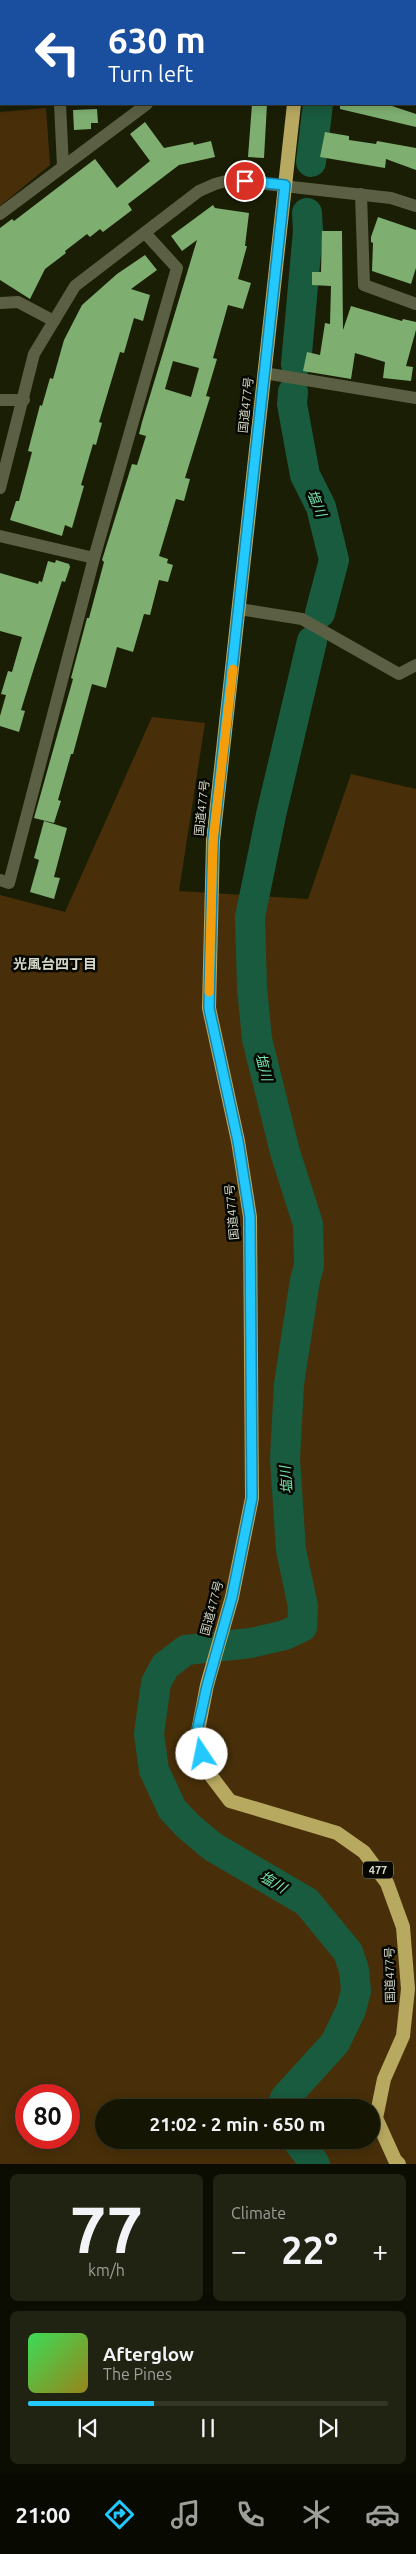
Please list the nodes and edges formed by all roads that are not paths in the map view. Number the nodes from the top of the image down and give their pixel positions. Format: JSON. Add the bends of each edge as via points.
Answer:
{"nodes":[{"id":1,"x":60,"y":105,"type":"edge"},
{"id":2,"x":145,"y":105,"type":"edge"},
{"id":3,"x":294,"y":105,"type":"edge"},
{"id":4,"x":63,"y":167,"type":"junction"},
{"id":5,"x":285,"y":185,"type":"junction"},
{"id":6,"x":361,"y":194,"type":"junction"},
{"id":7,"x":416,"y":206,"type":"edge"},
{"id":8,"x":0,"y":214,"type":"edge"},
{"id":9,"x":145,"y":233,"type":"junction"},
{"id":10,"x":0,"y":303,"type":"edge"},
{"id":11,"x":416,"y":304,"type":"edge"},
{"id":12,"x":54,"y":321,"type":"junction"},
{"id":13,"x":264,"y":372,"type":"junction"},
{"id":14,"x":416,"y":398,"type":"edge"},
{"id":15,"x":0,"y":400,"type":"edge"},
{"id":16,"x":24,"y":400,"type":"junction"},
{"id":17,"x":0,"y":488,"type":"edge"},
{"id":18,"x":0,"y":536,"type":"edge"},
{"id":19,"x":94,"y":558,"type":"junction"},
{"id":20,"x":239,"y":609,"type":"junction"},
{"id":21,"x":416,"y":665,"type":"edge"},
{"id":22,"x":0,"y":880,"type":"edge"},
{"id":23,"x":399,"y":2164,"type":"edge"}],
"edges":[{"from":1,"to":4,"type":"street"},
{"from":2,"to":4,"type":"street"},
{"from":3,"to":5,"type":"highway","name":"国道477号","number":"477"},
{"from":4,"to":8,"type":"street"},
{"from":5,"to":6,"type":"street"},
{"from":5,"to":9,"type":"street","via":[[230,180],[215,184],[199,191]]},
{"from":5,"to":13,"type":"highway","name":"国道477号","number":"477"},
{"from":6,"to":7,"type":"street"},
{"from":6,"to":11,"type":"street","via":[[364,285]]},
{"from":9,"to":12,"type":"street","via":[[75,286]]},
{"from":9,"to":19,"type":"street","via":[[177,268]]},
{"from":10,"to":12,"type":"street","via":[[18,302]]},
{"from":12,"to":16,"type":"street","via":[[34,354]]},
{"from":13,"to":14,"type":"street"},
{"from":13,"to":20,"type":"highway","name":"国道477号","number":"477"},
{"from":15,"to":16,"type":"street"},
{"from":16,"to":17,"type":"street"},
{"from":18,"to":19,"type":"street"},
{"from":19,"to":22,"type":"street","via":[[9,883]]},
{"from":20,"to":21,"type":"street","via":[[302,619],[399,674]]},
{"from":20,"to":23,"type":"highway","name":"国道477号","number":"477","via":[[213,841],[209,1008],[238,1141],[250,1217],[252,1498],[232,1597],[196,1736],[208,1772],[230,1801],[337,1833],[364,1852],[387,1883],[403,1927],[408,1989],[403,2036],[384,2079],[376,2118]]}]}
